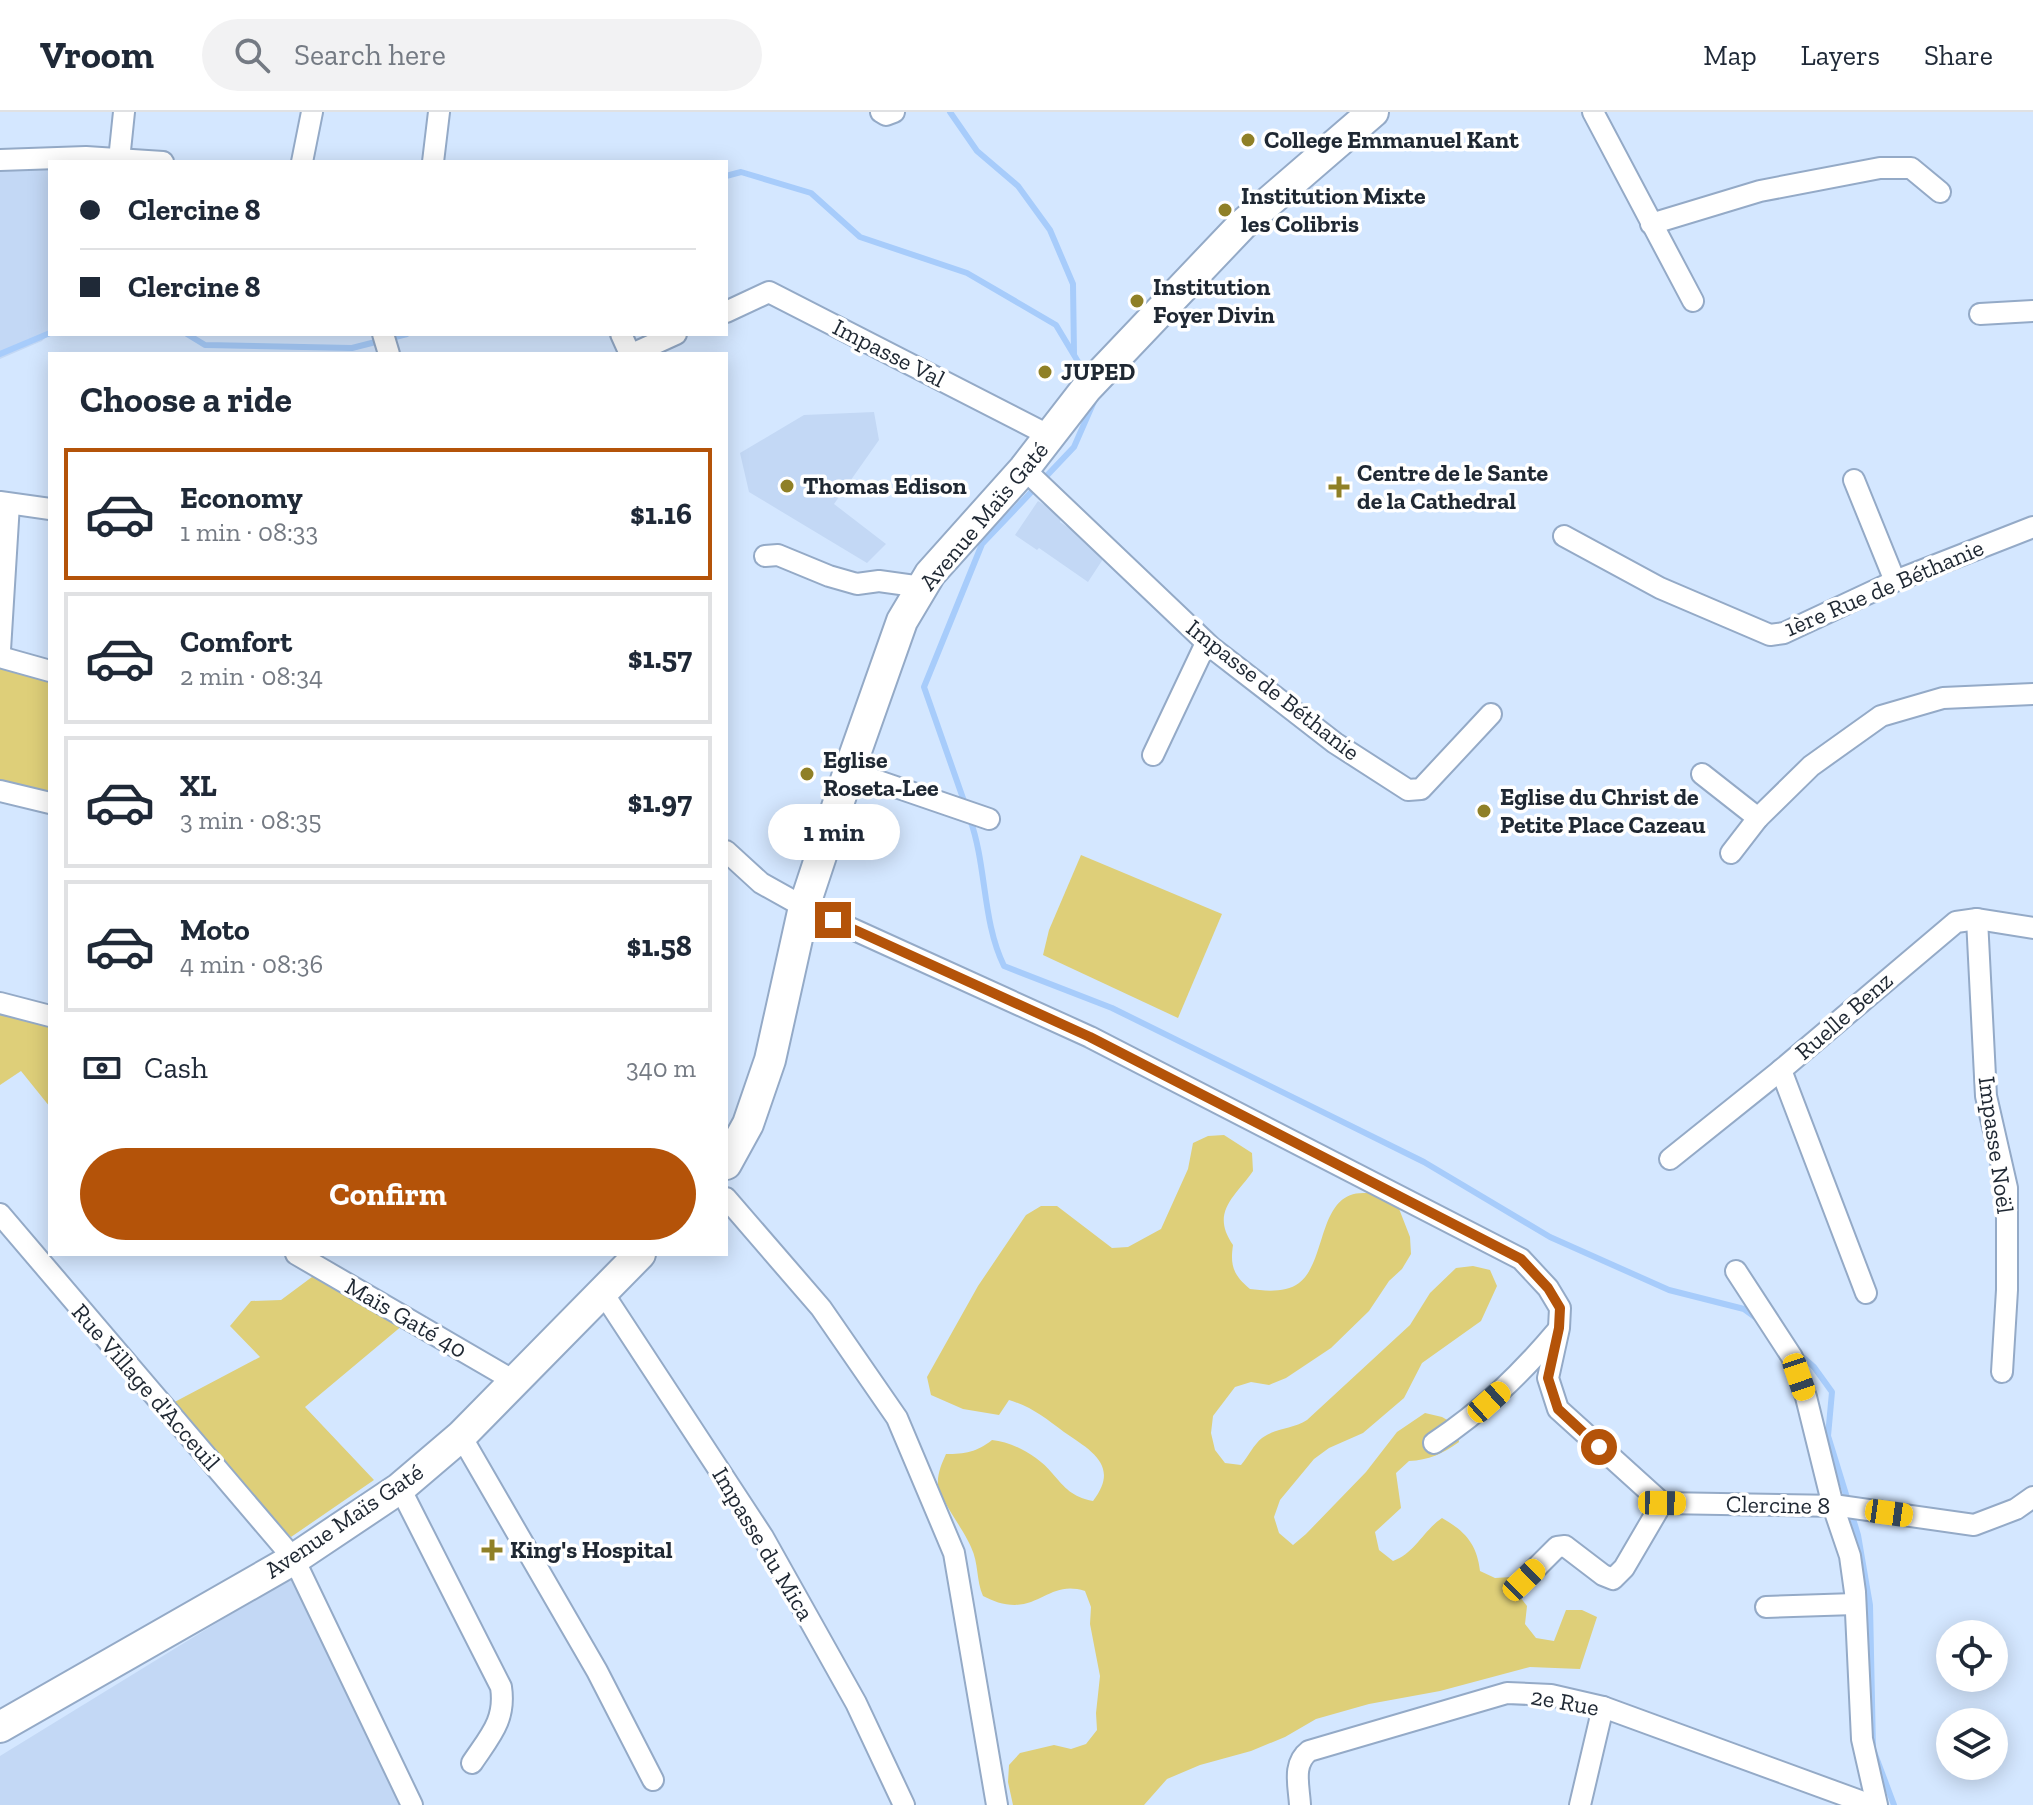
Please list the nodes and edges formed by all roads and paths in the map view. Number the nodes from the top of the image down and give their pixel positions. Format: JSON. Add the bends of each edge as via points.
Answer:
{"nodes":[{"id":1,"x":124,"y":112,"type":"edge"},
{"id":2,"x":312,"y":112,"type":"edge"},
{"id":3,"x":439,"y":112,"type":"edge"},
{"id":4,"x":881,"y":112,"type":"edge"},
{"id":5,"x":894,"y":112,"type":"edge"},
{"id":6,"x":1373,"y":112,"type":"edge"},
{"id":7,"x":1593,"y":112,"type":"edge"},
{"id":8,"x":0,"y":160,"type":"edge"},
{"id":9,"x":119,"y":160,"type":"joint"},
{"id":10,"x":302,"y":160,"type":"edge"},
{"id":11,"x":433,"y":160,"type":"edge"},
{"id":12,"x":1940,"y":192,"type":"dead end"},
{"id":13,"x":1651,"y":224,"type":"junction"},
{"id":14,"x":1693,"y":301,"type":"dead end"},
{"id":15,"x":728,"y":311,"type":"edge"},
{"id":16,"x":2033,"y":311,"type":"edge"},
{"id":17,"x":1980,"y":314,"type":"dead end"},
{"id":18,"x":672,"y":336,"type":"edge"},
{"id":19,"x":636,"y":352,"type":"edge"},
{"id":20,"x":1050,"y":436,"type":"junction"},
{"id":21,"x":1028,"y":473,"type":"junction"},
{"id":22,"x":1854,"y":480,"type":"dead end"},
{"id":23,"x":4,"y":503,"type":"edge"},
{"id":24,"x":48,"y":509,"type":"edge"},
{"id":25,"x":2033,"y":527,"type":"edge"},
{"id":26,"x":1564,"y":536,"type":"dead end"},
{"id":27,"x":765,"y":556,"type":"dead end"},
{"id":28,"x":1895,"y":581,"type":"junction"},
{"id":29,"x":922,"y":587,"type":"junction"},
{"id":30,"x":1206,"y":643,"type":"junction"},
{"id":31,"x":0,"y":650,"type":"edge"},
{"id":32,"x":0,"y":657,"type":"edge"},
{"id":33,"x":48,"y":670,"type":"edge"},
{"id":34,"x":2033,"y":694,"type":"edge"},
{"id":35,"x":1491,"y":714,"type":"dead end"},
{"id":36,"x":1153,"y":755,"type":"dead end"},
{"id":37,"x":849,"y":771,"type":"junction"},
{"id":38,"x":1702,"y":774,"type":"dead end"},
{"id":39,"x":0,"y":791,"type":"edge"},
{"id":40,"x":48,"y":803,"type":"edge"},
{"id":41,"x":1758,"y":818,"type":"junction"},
{"id":42,"x":989,"y":819,"type":"dead end"},
{"id":43,"x":728,"y":853,"type":"edge"},
{"id":44,"x":1731,"y":853,"type":"dead end"},
{"id":45,"x":804,"y":907,"type":"junction"},
{"id":46,"x":1977,"y":919,"type":"junction"},
{"id":47,"x":2033,"y":928,"type":"edge"},
{"id":48,"x":0,"y":1003,"type":"edge"},
{"id":49,"x":48,"y":1015,"type":"edge"},
{"id":50,"x":1781,"y":1070,"type":"junction"},
{"id":51,"x":1670,"y":1159,"type":"dead end"},
{"id":52,"x":728,"y":1160,"type":"edge"},
{"id":53,"x":728,"y":1200,"type":"edge"},
{"id":54,"x":0,"y":1214,"type":"edge"},
{"id":55,"x":299,"y":1256,"type":"edge"},
{"id":56,"x":638,"y":1256,"type":"edge"},
{"id":57,"x":1736,"y":1271,"type":"dead end"},
{"id":58,"x":603,"y":1293,"type":"junction"},
{"id":59,"x":1866,"y":1293,"type":"dead end"},
{"id":60,"x":1559,"y":1328,"type":"junction"},
{"id":61,"x":2002,"y":1372,"type":"dead end"},
{"id":62,"x":516,"y":1382,"type":"junction"},
{"id":63,"x":461,"y":1436,"type":"junction"},
{"id":64,"x":1434,"y":1443,"type":"dead end"},
{"id":65,"x":400,"y":1488,"type":"junction"},
{"id":66,"x":2033,"y":1497,"type":"edge"},
{"id":67,"x":1662,"y":1503,"type":"junction"},
{"id":68,"x":1845,"y":1507,"type":"junction"},
{"id":69,"x":294,"y":1559,"type":"junction"},
{"id":70,"x":1524,"y":1580,"type":"dead end"},
{"id":71,"x":1855,"y":1604,"type":"junction"},
{"id":72,"x":1766,"y":1607,"type":"dead end"},
{"id":73,"x":1603,"y":1707,"type":"junction"},
{"id":74,"x":0,"y":1727,"type":"edge"},
{"id":75,"x":472,"y":1763,"type":"dead end"},
{"id":76,"x":653,"y":1780,"type":"dead end"},
{"id":77,"x":412,"y":1805,"type":"edge"},
{"id":78,"x":904,"y":1805,"type":"edge"},
{"id":79,"x":997,"y":1805,"type":"edge"},
{"id":80,"x":1300,"y":1805,"type":"edge"},
{"id":81,"x":1580,"y":1805,"type":"edge"},
{"id":82,"x":1874,"y":1805,"type":"edge"}],
"edges":[{"from":1,"to":9,"type":"street"},
{"from":2,"to":10,"type":"street"},
{"from":3,"to":11,"type":"street"},
{"from":4,"to":5,"type":"street"},
{"from":6,"to":20,"type":"street","name":"Avenue Maïs Gaté","via":[[1242,225]]},
{"from":7,"to":13,"type":"street"},
{"from":8,"to":9,"type":"street"},
{"from":12,"to":13,"type":"street","via":[[1911,168],[1880,168],[1760,191]]},
{"from":13,"to":14,"type":"street"},
{"from":15,"to":20,"type":"street","name":"Impasse Val","via":[[769,292]]},
{"from":16,"to":17,"type":"street"},
{"from":18,"to":19,"type":"street"},
{"from":20,"to":21,"type":"street","name":"Avenue Maïs Gaté"},
{"from":21,"to":29,"type":"street","name":"Avenue Maïs Gaté"},
{"from":21,"to":30,"type":"street","name":"Impasse de Béthanie"},
{"from":22,"to":28,"type":"street"},
{"from":23,"to":24,"type":"street"},
{"from":23,"to":31,"type":"street"},
{"from":25,"to":28,"type":"street","name":"1ère Rue de Béthanie"},
{"from":26,"to":28,"type":"street","name":"1ère Rue de Béthanie","via":[[1660,588],[1770,635]]},
{"from":27,"to":29,"type":"street","via":[[778,555],[857,584],[879,581]]},
{"from":29,"to":37,"type":"street","name":"Avenue Maïs Gaté","via":[[902,621]]},
{"from":30,"to":35,"type":"street","name":"Impasse de Béthanie","via":[[1335,743],[1408,790],[1421,789]]},
{"from":30,"to":36,"type":"street"},
{"from":32,"to":33,"type":"street"},
{"from":34,"to":41,"type":"street","via":[[1943,698],[1881,716],[1811,766]]},
{"from":37,"to":42,"type":"street"},
{"from":37,"to":45,"type":"street","name":"Avenue Maïs Gaté"},
{"from":38,"to":41,"type":"street"},
{"from":39,"to":40,"type":"street"},
{"from":41,"to":44,"type":"street"},
{"from":43,"to":45,"type":"street","via":[[761,883]]},
{"from":45,"to":52,"type":"street","name":"Avenue Maïs Gaté","via":[[770,1060],[748,1124]]},
{"from":45,"to":60,"type":"street","via":[[1090,1037],[1521,1259],[1560,1308]]},
{"from":46,"to":47,"type":"street"},
{"from":46,"to":50,"type":"street","name":"Ruelle Benz","via":[[1947,928]]},
{"from":46,"to":61,"type":"street","name":"Impasse Noël","via":[[1986,1096],[2007,1188]]},
{"from":48,"to":49,"type":"street"},
{"from":50,"to":51,"type":"street","name":"Ruelle Benz"},
{"from":50,"to":59,"type":"street"},
{"from":53,"to":79,"type":"street","via":[[821,1308],[897,1418],[954,1553]]},
{"from":54,"to":69,"type":"street","name":"Rue Village d'Acceuil"},
{"from":55,"to":62,"type":"street","name":"Maïs Gaté 40"},
{"from":56,"to":58,"type":"street","name":"Avenue Maïs Gaté"},
{"from":57,"to":68,"type":"street","via":[[1792,1357]]},
{"from":58,"to":62,"type":"street","name":"Avenue Maïs Gaté"},
{"from":58,"to":78,"type":"street","name":"Impasse du Mica","via":[[763,1537],[856,1703]]},
{"from":60,"to":64,"type":"street","via":[[1521,1374]]},
{"from":60,"to":67,"type":"street","via":[[1548,1378],[1558,1409]]},
{"from":62,"to":63,"type":"street","name":"Avenue Maïs Gaté"},
{"from":63,"to":65,"type":"street","name":"Avenue Maïs Gaté"},
{"from":63,"to":76,"type":"street","via":[[597,1671]]},
{"from":65,"to":69,"type":"street","name":"Avenue Maïs Gaté"},
{"from":65,"to":75,"type":"street","via":[[501,1687],[499,1722]]},
{"from":66,"to":68,"type":"street","name":"Clercine 8","via":[[1974,1525]]},
{"from":67,"to":68,"type":"street","name":"Clercine 8"},
{"from":67,"to":70,"type":"street","via":[[1613,1579],[1565,1546],[1557,1547]]},
{"from":68,"to":71,"type":"street"},
{"from":69,"to":74,"type":"street","name":"Avenue Maïs Gaté"},
{"from":69,"to":77,"type":"street","name":"Rue Village d'Acceuil"},
{"from":71,"to":72,"type":"street"},
{"from":71,"to":82,"type":"street","via":[[1862,1739]]},
{"from":73,"to":80,"type":"street","name":"2e Rue","via":[[1551,1695],[1507,1693],[1309,1751],[1298,1766]]},
{"from":73,"to":81,"type":"street"},
{"from":73,"to":82,"type":"street","name":"2e Rue"}]}
